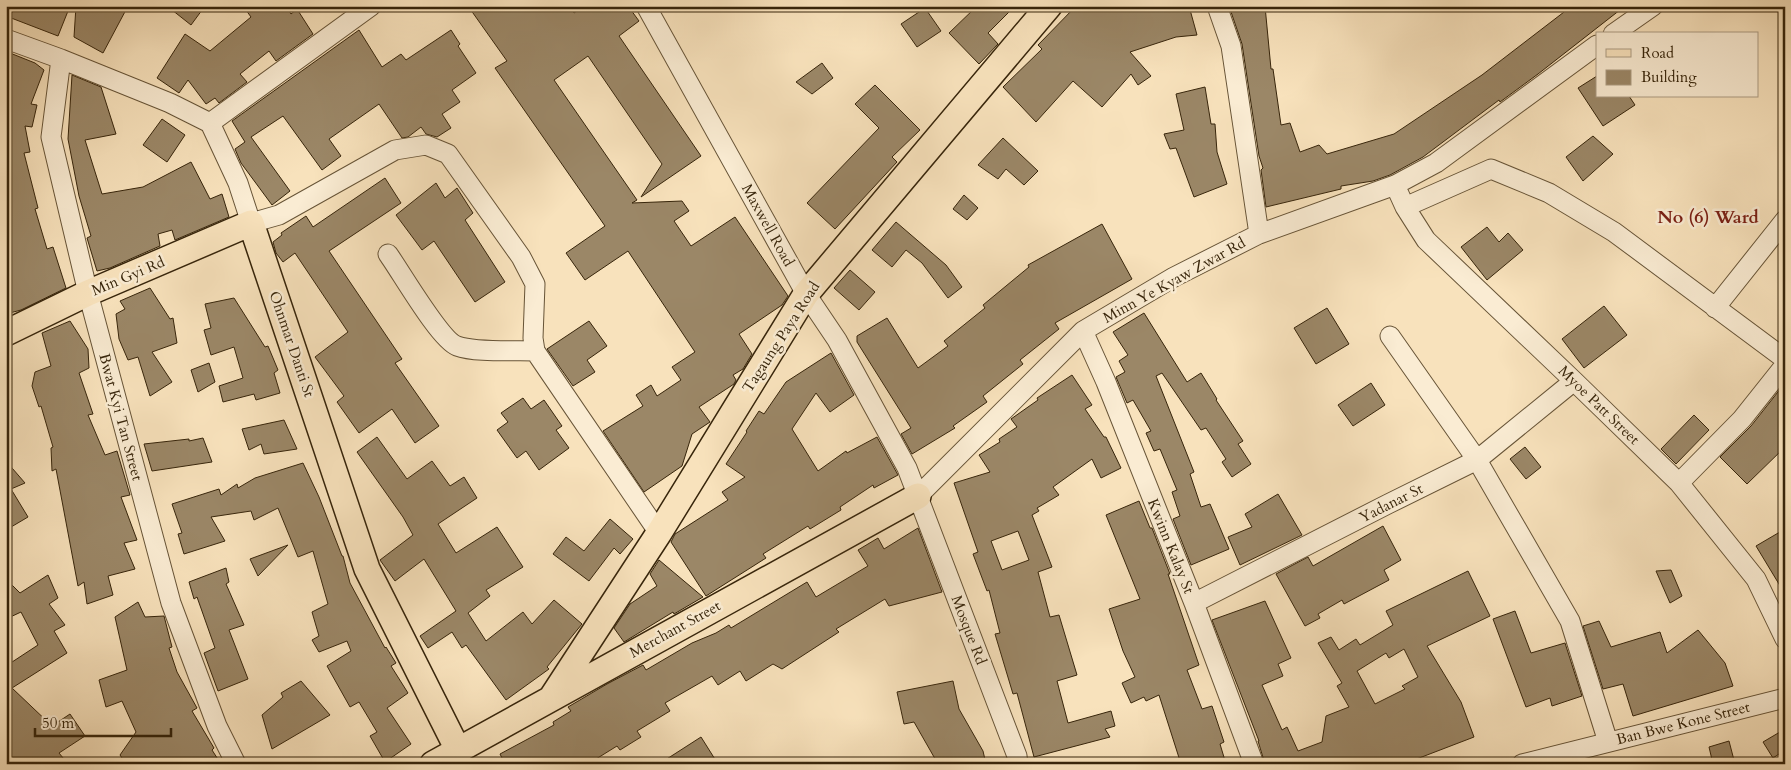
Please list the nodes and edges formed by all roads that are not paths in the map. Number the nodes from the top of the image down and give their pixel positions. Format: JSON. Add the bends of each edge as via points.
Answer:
{"nodes":[{"id":1,"x":371,"y":6,"type":"edge"},
{"id":2,"x":646,"y":6,"type":"edge"},
{"id":3,"x":1049,"y":6,"type":"edge"},
{"id":4,"x":1217,"y":6,"type":"edge"},
{"id":5,"x":1653,"y":6,"type":"edge"},
{"id":6,"x":1616,"y":32,"type":"edge"},
{"id":7,"x":6,"y":39,"type":"edge"},
{"id":8,"x":1596,"y":45,"type":"edge"},
{"id":9,"x":61,"y":59,"type":"junction"},
{"id":10,"x":210,"y":123,"type":"junction"},
{"id":11,"x":1395,"y":185,"type":"junction"},
{"id":12,"x":1405,"y":207,"type":"junction"},
{"id":13,"x":1785,"y":220,"type":"edge"},
{"id":14,"x":251,"y":223,"type":"junction"},
{"id":15,"x":1259,"y":234,"type":"junction"},
{"id":16,"x":388,"y":254,"type":"dead end"},
{"id":17,"x":88,"y":293,"type":"junction"},
{"id":18,"x":806,"y":294,"type":"junction"},
{"id":19,"x":1715,"y":308,"type":"junction"},
{"id":20,"x":1083,"y":331,"type":"junction"},
{"id":21,"x":6,"y":332,"type":"edge"},
{"id":22,"x":1390,"y":336,"type":"dead end"},
{"id":23,"x":535,"y":351,"type":"junction"},
{"id":24,"x":1785,"y":359,"type":"edge"},
{"id":25,"x":1785,"y":365,"type":"edge"},
{"id":26,"x":1574,"y":381,"type":"junction"},
{"id":27,"x":1477,"y":460,"type":"junction"},
{"id":28,"x":1679,"y":483,"type":"junction"},
{"id":29,"x":918,"y":496,"type":"junction"},
{"id":30,"x":659,"y":533,"type":"junction"},
{"id":31,"x":1194,"y":604,"type":"junction"},
{"id":32,"x":1785,"y":639,"type":"edge"},
{"id":33,"x":552,"y":697,"type":"junction"},
{"id":34,"x":1785,"y":698,"type":"edge"},
{"id":35,"x":1608,"y":742,"type":"junction"},
{"id":36,"x":462,"y":757,"type":"edge"},
{"id":37,"x":236,"y":764,"type":"edge"},
{"id":38,"x":433,"y":764,"type":"edge"},
{"id":39,"x":1018,"y":764,"type":"edge"},
{"id":40,"x":1254,"y":764,"type":"edge"},
{"id":41,"x":1522,"y":764,"type":"edge"}],
"edges":[{"from":1,"to":10,"type":"street"},
{"from":2,"to":18,"type":"street","name":"Maxwell Road"},
{"from":3,"to":18,"type":"main road","name":"Tagaung Paya Road"},
{"from":4,"to":15,"type":"street","via":[[1231,46]]},
{"from":5,"to":6,"type":"street"},
{"from":7,"to":9,"type":"street"},
{"from":8,"to":11,"type":"street","name":"Minn Ye Kyaw Zwar Rd","via":[[1436,163]]},
{"from":9,"to":10,"type":"street","via":[[170,103]]},
{"from":9,"to":17,"type":"street","name":"Bwat Kyi Tan Street","via":[[51,137]]},
{"from":10,"to":14,"type":"street","name":"Ohnmar Danti St","via":[[238,183]]},
{"from":11,"to":12,"type":"street","name":"Myoe Patt Street"},
{"from":11,"to":15,"type":"street","name":"Minn Ye Kyaw Zwar Rd"},
{"from":12,"to":19,"type":"street","via":[[1491,169],[1550,194],[1614,232]]},
{"from":12,"to":26,"type":"street","name":"Myoe Patt Street","via":[[1426,240]]},
{"from":13,"to":19,"type":"street"},
{"from":14,"to":17,"type":"main road","name":"Min Gyi Rd"},
{"from":14,"to":23,"type":"street","via":[[279,215],[395,150],[426,146],[448,154],[521,257],[534,284]]},
{"from":14,"to":36,"type":"main road","name":"Ohnmar Danti St","via":[[367,569]]},
{"from":15,"to":20,"type":"street","name":"Minn Ye Kyaw Zwar Rd","via":[[1174,276]]},
{"from":16,"to":23,"type":"street","via":[[441,333],[456,346]]},
{"from":17,"to":21,"type":"main road","name":"Min Gyi Rd"},
{"from":17,"to":37,"type":"street","name":"Bwat Kyi Tan Street","via":[[171,603],[217,726]]},
{"from":18,"to":29,"type":"street","name":"Maxwell Road","via":[[841,349],[907,468]]},
{"from":18,"to":30,"type":"main road","name":"Tagaung Paya Road"},
{"from":19,"to":24,"type":"street"},
{"from":20,"to":29,"type":"street","name":"Minn Ye Kyaw Zwar Rd"},
{"from":20,"to":31,"type":"street","name":"Kwinn Kalay St"},
{"from":22,"to":27,"type":"street"},
{"from":23,"to":30,"type":"street"},
{"from":25,"to":28,"type":"street","via":[[1742,419]]},
{"from":26,"to":27,"type":"street","name":"Yadanar St"},
{"from":26,"to":28,"type":"street","name":"Myoe Patt Street"},
{"from":27,"to":31,"type":"street","name":"Yadanar St"},
{"from":27,"to":35,"type":"street","via":[[1570,621]]},
{"from":28,"to":32,"type":"street","name":"Myoe Patt Street","via":[[1756,579]]},
{"from":29,"to":33,"type":"main road","name":"Merchant Street"},
{"from":29,"to":39,"type":"street","name":"Mosque Rd"},
{"from":30,"to":33,"type":"main road","name":"Tagaung Paya Road"},
{"from":31,"to":40,"type":"street","name":"Kwinn Kalay St"},
{"from":33,"to":36,"type":"main road","name":"Merchant Street"},
{"from":34,"to":35,"type":"street","name":"Ban Bwe Kone Street"},
{"from":35,"to":41,"type":"street","name":"Ban Bwe Kone Street"},
{"from":36,"to":38,"type":"main road","name":"Merchant Street"}]}
